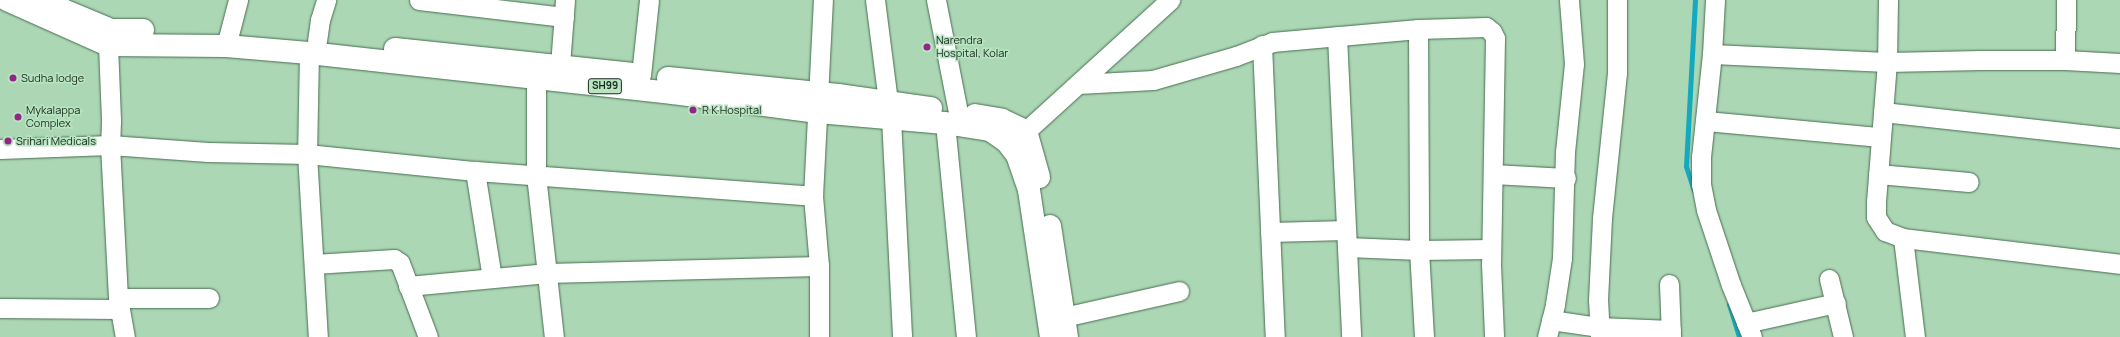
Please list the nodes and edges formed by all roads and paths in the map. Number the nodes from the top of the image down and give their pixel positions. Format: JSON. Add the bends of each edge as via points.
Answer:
{"nodes":[{"id":1,"x":7,"y":0,"type":"edge"},
{"id":2,"x":45,"y":0,"type":"edge"},
{"id":3,"x":238,"y":0,"type":"edge"},
{"id":4,"x":326,"y":0,"type":"edge"},
{"id":5,"x":419,"y":0,"type":"edge"},
{"id":6,"x":649,"y":0,"type":"edge"},
{"id":7,"x":823,"y":0,"type":"edge"},
{"id":8,"x":875,"y":0,"type":"edge"},
{"id":9,"x":936,"y":0,"type":"edge"},
{"id":10,"x":1170,"y":0,"type":"edge"},
{"id":11,"x":1569,"y":0,"type":"edge"},
{"id":12,"x":1616,"y":0,"type":"edge"},
{"id":13,"x":1715,"y":0,"type":"edge"},
{"id":14,"x":1888,"y":0,"type":"edge"},
{"id":15,"x":2066,"y":0,"type":"edge"},
{"id":16,"x":564,"y":9,"type":"edge"},
{"id":17,"x":1418,"y":30,"type":"junction"},
{"id":18,"x":1337,"y":36,"type":"junction"},
{"id":19,"x":110,"y":38,"type":"junction"},
{"id":20,"x":227,"y":39,"type":"junction"},
{"id":21,"x":1262,"y":45,"type":"junction"},
{"id":22,"x":313,"y":47,"type":"junction"},
{"id":23,"x":1712,"y":54,"type":"junction"},
{"id":24,"x":2065,"y":60,"type":"junction"},
{"id":25,"x":1887,"y":62,"type":"junction"},
{"id":26,"x":2120,"y":63,"type":"edge"},
{"id":27,"x":560,"y":65,"type":"junction"},
{"id":28,"x":641,"y":75,"type":"junction"},
{"id":29,"x":536,"y":79,"type":"junction"},
{"id":30,"x":1078,"y":84,"type":"junction"},
{"id":31,"x":818,"y":103,"type":"junction"},
{"id":32,"x":890,"y":110,"type":"junction"},
{"id":33,"x":1883,"y":112,"type":"junction"},
{"id":34,"x":951,"y":117,"type":"junction"},
{"id":35,"x":1706,"y":121,"type":"junction"},
{"id":36,"x":1026,"y":131,"type":"junction"},
{"id":37,"x":1880,"y":137,"type":"junction"},
{"id":38,"x":2120,"y":138,"type":"edge"},
{"id":39,"x":110,"y":146,"type":"junction"},
{"id":40,"x":0,"y":148,"type":"edge"},
{"id":41,"x":307,"y":154,"type":"junction"},
{"id":42,"x":475,"y":171,"type":"junction"},
{"id":43,"x":1493,"y":174,"type":"junction"},
{"id":44,"x":1878,"y":174,"type":"junction"},
{"id":45,"x":536,"y":175,"type":"junction"},
{"id":46,"x":1566,"y":178,"type":"junction"},
{"id":47,"x":1969,"y":182,"type":"dead end"},
{"id":48,"x":813,"y":196,"type":"junction"},
{"id":49,"x":1270,"y":232,"type":"junction"},
{"id":50,"x":1346,"y":238,"type":"junction"},
{"id":51,"x":1904,"y":238,"type":"junction"},
{"id":52,"x":1491,"y":249,"type":"junction"},
{"id":53,"x":1419,"y":250,"type":"junction"},
{"id":54,"x":314,"y":264,"type":"junction"},
{"id":55,"x":2120,"y":264,"type":"edge"},
{"id":56,"x":819,"y":266,"type":"junction"},
{"id":57,"x":547,"y":273,"type":"junction"},
{"id":58,"x":492,"y":278,"type":"junction"},
{"id":59,"x":1829,"y":279,"type":"dead end"},
{"id":60,"x":1669,"y":284,"type":"dead end"},
{"id":61,"x":408,"y":286,"type":"junction"},
{"id":62,"x":1179,"y":291,"type":"dead end"},
{"id":63,"x":209,"y":298,"type":"dead end"},
{"id":64,"x":1836,"y":303,"type":"junction"},
{"id":65,"x":118,"y":304,"type":"junction"},
{"id":66,"x":0,"y":308,"type":"edge"},
{"id":67,"x":1065,"y":327,"type":"edge"},
{"id":68,"x":1549,"y":329,"type":"edge"},
{"id":69,"x":1749,"y":330,"type":"edge"},
{"id":70,"x":1600,"y":332,"type":"edge"},
{"id":71,"x":1671,"y":334,"type":"edge"},
{"id":72,"x":125,"y":337,"type":"edge"},
{"id":73,"x":318,"y":337,"type":"edge"},
{"id":74,"x":428,"y":337,"type":"edge"},
{"id":75,"x":554,"y":337,"type":"edge"},
{"id":76,"x":819,"y":337,"type":"edge"},
{"id":77,"x":902,"y":337,"type":"edge"},
{"id":78,"x":966,"y":337,"type":"edge"},
{"id":79,"x":1051,"y":337,"type":"edge"},
{"id":80,"x":1275,"y":337,"type":"edge"},
{"id":81,"x":1351,"y":337,"type":"edge"},
{"id":82,"x":1424,"y":337,"type":"edge"},
{"id":83,"x":1494,"y":337,"type":"edge"},
{"id":84,"x":1843,"y":337,"type":"edge"},
{"id":85,"x":1916,"y":337,"type":"edge"}],
"edges":[{"from":1,"to":19,"type":"main road","number":"SH99"},
{"from":2,"to":19,"type":"main road","number":"SH99"},
{"from":3,"to":20,"type":"street"},
{"from":4,"to":22,"type":"street"},
{"from":5,"to":16,"type":"street"},
{"from":6,"to":28,"type":"street"},
{"from":7,"to":31,"type":"street"},
{"from":8,"to":32,"type":"street"},
{"from":9,"to":34,"type":"street"},
{"from":10,"to":30,"type":"street"},
{"from":11,"to":46,"type":"street","via":[[1574,64],[1565,152]]},
{"from":12,"to":70,"type":"street","via":[[1616,73],[1602,218],[1598,300]]},
{"from":13,"to":23,"type":"street"},
{"from":14,"to":25,"type":"street"},
{"from":15,"to":24,"type":"street"},
{"from":16,"to":27,"type":"street"},
{"from":17,"to":18,"type":"street"},
{"from":17,"to":43,"type":"street","via":[[1486,27],[1492,32],[1495,38]]},
{"from":17,"to":53,"type":"street"},
{"from":18,"to":21,"type":"street"},
{"from":18,"to":50,"type":"street"},
{"from":19,"to":20,"type":"main road","number":"SH99"},
{"from":19,"to":39,"type":"street"},
{"from":20,"to":22,"type":"main road","number":"SH99"},
{"from":21,"to":30,"type":"street","via":[[1236,56],[1153,80]]},
{"from":21,"to":49,"type":"street"},
{"from":22,"to":27,"type":"main road","number":"SH99"},
{"from":22,"to":29,"type":"main road","number":"SH99"},
{"from":22,"to":41,"type":"street"},
{"from":23,"to":25,"type":"street"},
{"from":23,"to":35,"type":"street"},
{"from":24,"to":25,"type":"street"},
{"from":24,"to":26,"type":"street"},
{"from":25,"to":33,"type":"street"},
{"from":27,"to":28,"type":"main road","number":"SH99"},
{"from":28,"to":31,"type":"main road","number":"SH99"},
{"from":29,"to":31,"type":"main road","number":"SH99","via":[[673,93]]},
{"from":29,"to":45,"type":"street"},
{"from":30,"to":36,"type":"street"},
{"from":31,"to":32,"type":"main road","number":"SH99"},
{"from":31,"to":48,"type":"street"},
{"from":32,"to":34,"type":"main road","number":"SH99"},
{"from":32,"to":77,"type":"street"},
{"from":33,"to":37,"type":"street"},
{"from":33,"to":38,"type":"street"},
{"from":34,"to":36,"type":"main road","number":"SH99","via":[[1002,120]]},
{"from":34,"to":78,"type":"street"},
{"from":34,"to":79,"type":"main road","number":"SH99","via":[[990,130],[1006,142],[1017,155],[1029,190]]},
{"from":35,"to":37,"type":"street"},
{"from":35,"to":69,"type":"street","via":[[1701,157],[1701,184],[1731,285]]},
{"from":36,"to":67,"type":"main road","via":[[1045,198]]},
{"from":37,"to":44,"type":"street"},
{"from":39,"to":40,"type":"street"},
{"from":39,"to":41,"type":"street","via":[[208,152]]},
{"from":39,"to":65,"type":"street"},
{"from":41,"to":42,"type":"street"},
{"from":41,"to":54,"type":"street"},
{"from":42,"to":45,"type":"street"},
{"from":42,"to":58,"type":"street"},
{"from":43,"to":46,"type":"street"},
{"from":43,"to":52,"type":"street"},
{"from":44,"to":47,"type":"street"},
{"from":44,"to":51,"type":"street","via":[[1876,217],[1885,231]]},
{"from":45,"to":48,"type":"street"},
{"from":45,"to":57,"type":"street"},
{"from":46,"to":68,"type":"street","via":[[1562,258],[1556,304]]},
{"from":48,"to":56,"type":"street"},
{"from":49,"to":50,"type":"street"},
{"from":49,"to":80,"type":"street"},
{"from":50,"to":53,"type":"street"},
{"from":50,"to":81,"type":"street"},
{"from":51,"to":55,"type":"street"},
{"from":51,"to":85,"type":"street"},
{"from":52,"to":53,"type":"street"},
{"from":52,"to":83,"type":"street"},
{"from":53,"to":82,"type":"street"},
{"from":54,"to":61,"type":"street","via":[[394,259],[400,263]]},
{"from":54,"to":73,"type":"street"},
{"from":56,"to":57,"type":"street"},
{"from":56,"to":76,"type":"street"},
{"from":57,"to":58,"type":"street"},
{"from":57,"to":75,"type":"street"},
{"from":58,"to":61,"type":"street"},
{"from":59,"to":64,"type":"street"},
{"from":60,"to":71,"type":"street"},
{"from":61,"to":74,"type":"street"},
{"from":62,"to":67,"type":"street"},
{"from":63,"to":65,"type":"street"},
{"from":64,"to":69,"type":"street"},
{"from":64,"to":84,"type":"street"},
{"from":65,"to":66,"type":"street"},
{"from":65,"to":72,"type":"street"},
{"from":68,"to":70,"type":"street"},
{"from":70,"to":71,"type":"street"}]}
